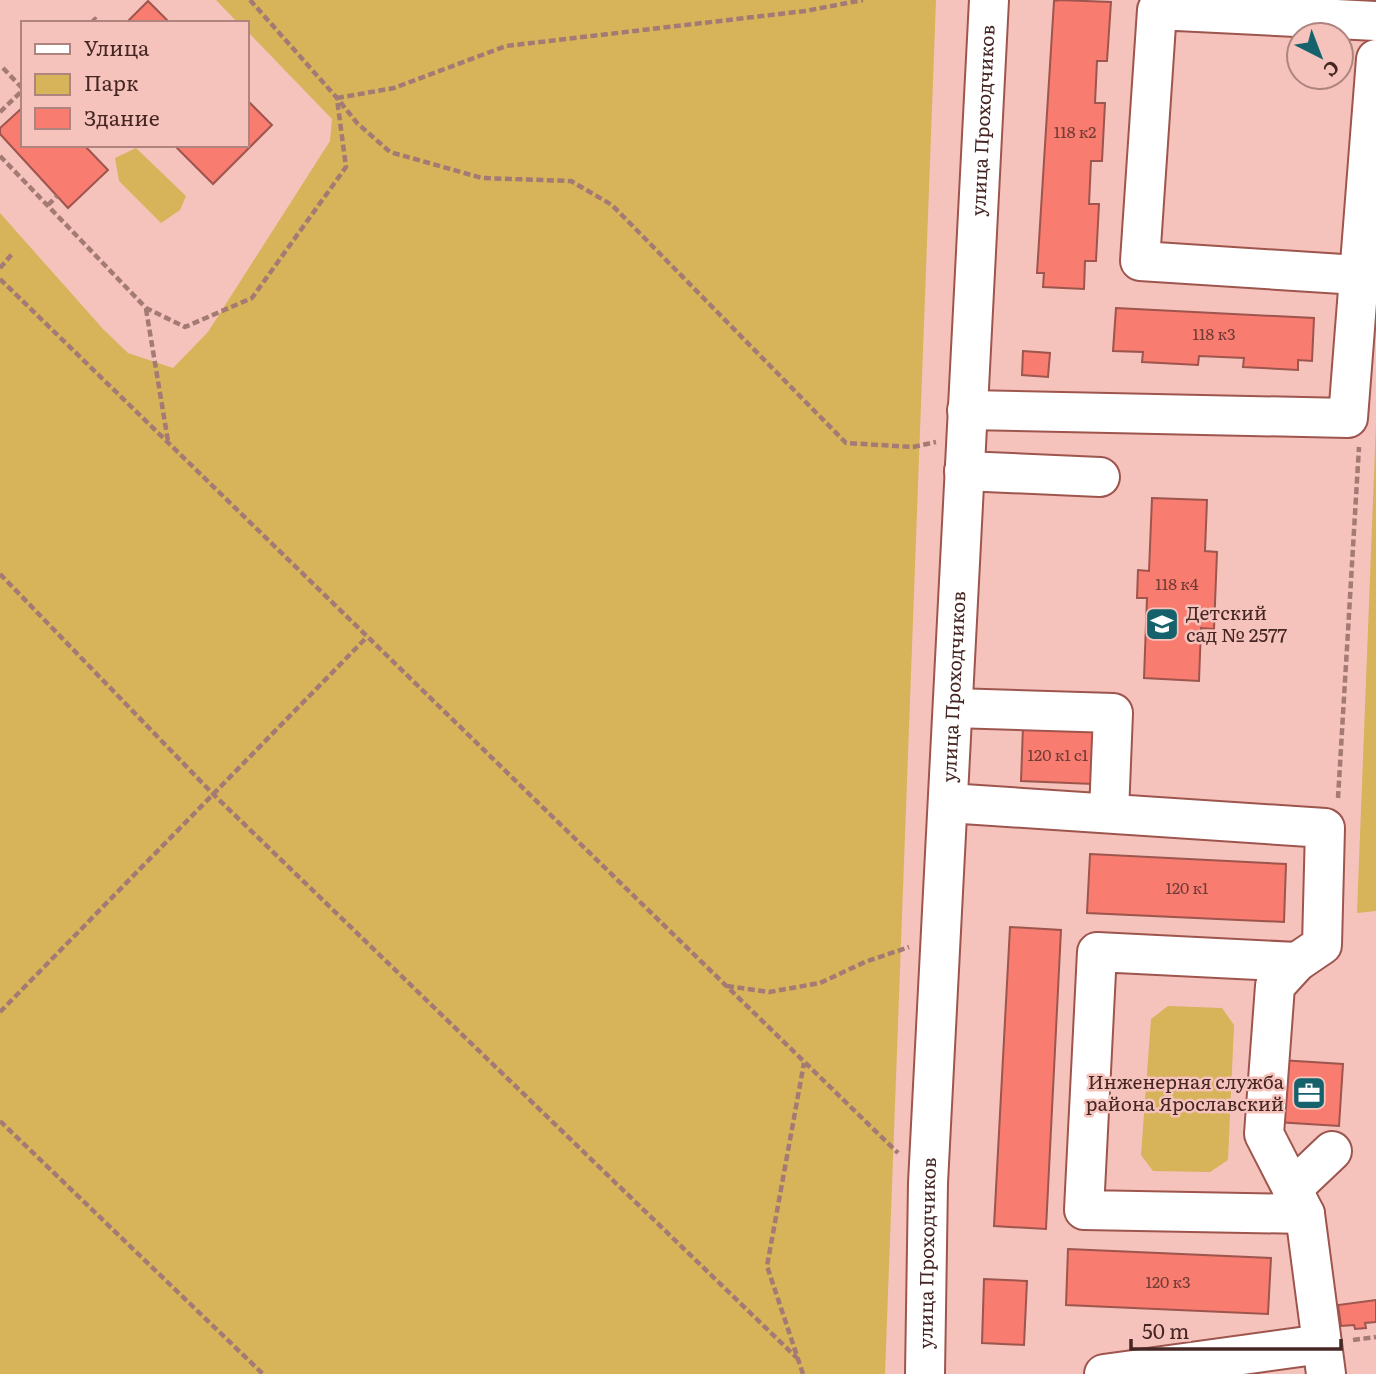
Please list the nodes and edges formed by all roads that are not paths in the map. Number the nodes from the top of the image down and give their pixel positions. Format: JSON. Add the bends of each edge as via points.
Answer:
{"nodes":[{"id":1,"x":989,"y":0,"type":"edge"},
{"id":2,"x":1376,"y":21,"type":"edge"},
{"id":3,"x":1376,"y":59,"type":"edge"},
{"id":4,"x":1358,"y":275,"type":"junction"},
{"id":5,"x":966,"y":439,"type":"junction"},
{"id":6,"x":1100,"y":477,"type":"dead end"},
{"id":7,"x":953,"y":708,"type":"junction"},
{"id":8,"x":948,"y":803,"type":"junction"},
{"id":9,"x":1109,"y":813,"type":"junction"},
{"id":10,"x":1297,"y":962,"type":"junction"},
{"id":11,"x":1332,"y":1151,"type":"dead end"},
{"id":12,"x":1299,"y":1201,"type":"junction"},
{"id":13,"x":1324,"y":1359,"type":"edge"},
{"id":14,"x":925,"y":1374,"type":"edge"},
{"id":15,"x":1104,"y":1374,"type":"edge"}],
"edges":[{"from":1,"to":5,"type":"street","name":"улица Проходчиков"},
{"from":2,"to":4,"type":"street","via":[[1157,10],[1156,24],[1140,261]]},
{"from":3,"to":4,"type":"street"},
{"from":4,"to":5,"type":"street","via":[[1348,418]]},
{"from":5,"to":6,"type":"street"},
{"from":5,"to":7,"type":"street","name":"улица Проходчиков"},
{"from":7,"to":8,"type":"street","name":"улица Проходчиков"},
{"from":7,"to":9,"type":"street","via":[[1113,713]]},
{"from":8,"to":9,"type":"street"},
{"from":8,"to":14,"type":"street","name":"улица Проходчиков","via":[[928,1184]]},
{"from":9,"to":10,"type":"street","via":[[1325,828],[1322,945]]},
{"from":10,"to":12,"type":"street","via":[[1275,986],[1264,1134]]},
{"from":10,"to":12,"type":"street","via":[[1097,952],[1084,1210]]},
{"from":11,"to":12,"type":"street"},
{"from":12,"to":13,"type":"street"},
{"from":13,"to":15,"type":"street"}]}
